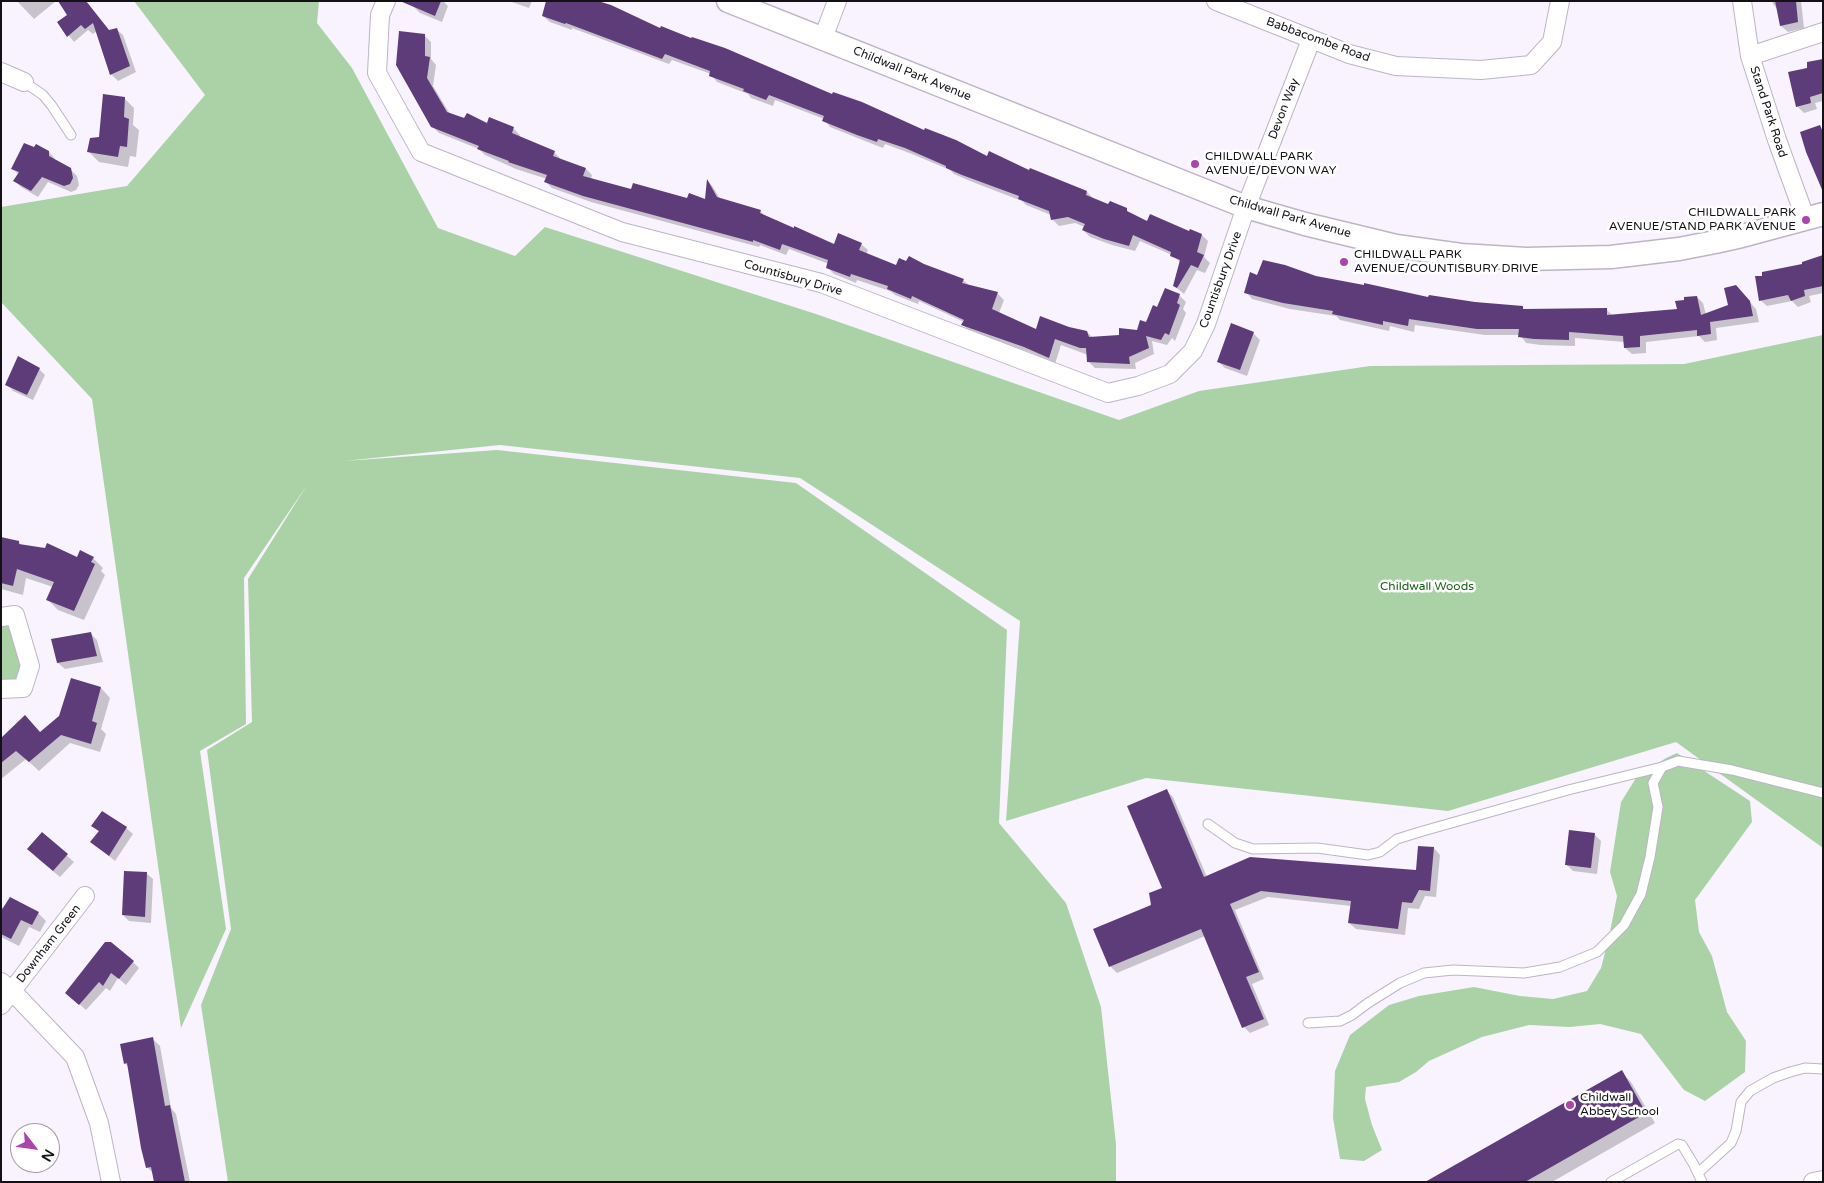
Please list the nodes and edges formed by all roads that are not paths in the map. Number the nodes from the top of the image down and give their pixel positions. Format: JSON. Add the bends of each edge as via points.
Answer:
{"nodes":[{"id":1,"x":386,"y":1,"type":"edge"},
{"id":2,"x":728,"y":1,"type":"edge"},
{"id":3,"x":837,"y":1,"type":"edge"},
{"id":4,"x":1216,"y":1,"type":"edge"},
{"id":5,"x":1560,"y":1,"type":"edge"},
{"id":6,"x":1742,"y":1,"type":"edge"},
{"id":7,"x":1823,"y":32,"type":"edge"},
{"id":8,"x":823,"y":38,"type":"junction"},
{"id":9,"x":1311,"y":40,"type":"junction"},
{"id":10,"x":1750,"y":56,"type":"junction"},
{"id":11,"x":1,"y":72,"type":"edge"},
{"id":12,"x":24,"y":82,"type":"joint"},
{"id":13,"x":71,"y":135,"type":"dead end"},
{"id":14,"x":1246,"y":207,"type":"junction"},
{"id":15,"x":1814,"y":217,"type":"edge"},
{"id":16,"x":1,"y":617,"type":"edge"},
{"id":17,"x":1,"y":689,"type":"edge"},
{"id":18,"x":1662,"y":767,"type":"junction"},
{"id":19,"x":1823,"y":793,"type":"edge"},
{"id":20,"x":1208,"y":824,"type":"dead end"},
{"id":21,"x":85,"y":896,"type":"dead end"},
{"id":22,"x":7,"y":986,"type":"edge"},
{"id":23,"x":1,"y":1005,"type":"edge"},
{"id":24,"x":1308,"y":1023,"type":"dead end"},
{"id":25,"x":1823,"y":1068,"type":"edge"},
{"id":26,"x":1626,"y":1173,"type":"junction"},
{"id":27,"x":1700,"y":1177,"type":"edge"},
{"id":28,"x":1823,"y":1180,"type":"edge"},
{"id":29,"x":111,"y":1182,"type":"edge"},
{"id":30,"x":1610,"y":1182,"type":"edge"},
{"id":31,"x":1631,"y":1182,"type":"edge"},
{"id":32,"x":1813,"y":1182,"type":"edge"}],
"edges":[{"from":1,"to":14,"type":"street","name":"Countisbury Drive","via":[[380,15],[377,73],[421,152],[622,232],[820,283],[1108,393],[1170,374],[1193,351],[1206,324]]},
{"from":2,"to":8,"type":"street","name":"Childwall Park Avenue"},
{"from":3,"to":8,"type":"street"},
{"from":4,"to":9,"type":"street","name":"Babbacombe Road"},
{"from":5,"to":9,"type":"street","name":"Babbacombe Road","via":[[1552,42],[1531,65],[1481,70],[1396,66]]},
{"from":6,"to":10,"type":"street","name":"Stand Park Road"},
{"from":7,"to":10,"type":"street"},
{"from":8,"to":14,"type":"street","name":"Childwall Park Avenue"},
{"from":9,"to":14,"type":"street","name":"Devon Way"},
{"from":10,"to":15,"type":"street","name":"Stand Park Road","via":[[1777,140]]},
{"from":11,"to":12,"type":"street"},
{"from":12,"to":13,"type":"lane","via":[[52,106]]},
{"from":14,"to":15,"type":"street","name":"Childwall Park Avenue","via":[[1396,246],[1526,259],[1611,257],[1679,249]]},
{"from":16,"to":17,"type":"street","via":[[15,615],[30,666],[23,688]]},
{"from":18,"to":19,"type":"lane","via":[[1678,761],[1723,768]]},
{"from":18,"to":20,"type":"lane","via":[[1423,831],[1397,839],[1380,852],[1368,855],[1317,848],[1252,849],[1235,843]]},
{"from":18,"to":24,"type":"lane","via":[[1653,783],[1658,807],[1641,894],[1624,925],[1597,952],[1560,967],[1524,973],[1453,970],[1424,973],[1400,982],[1340,1022]]},
{"from":21,"to":22,"type":"street","name":"Downham Green"},
{"from":22,"to":23,"type":"street","name":"Downham Green"},
{"from":22,"to":29,"type":"street","via":[[75,1057],[99,1123]]},
{"from":25,"to":27,"type":"lane","via":[[1790,1072],[1750,1091],[1741,1102],[1731,1143]]},
{"from":26,"to":27,"type":"lane","via":[[1678,1144],[1682,1145]]},
{"from":26,"to":30,"type":"lane"},
{"from":26,"to":31,"type":"lane"},
{"from":28,"to":32,"type":"street"}]}
